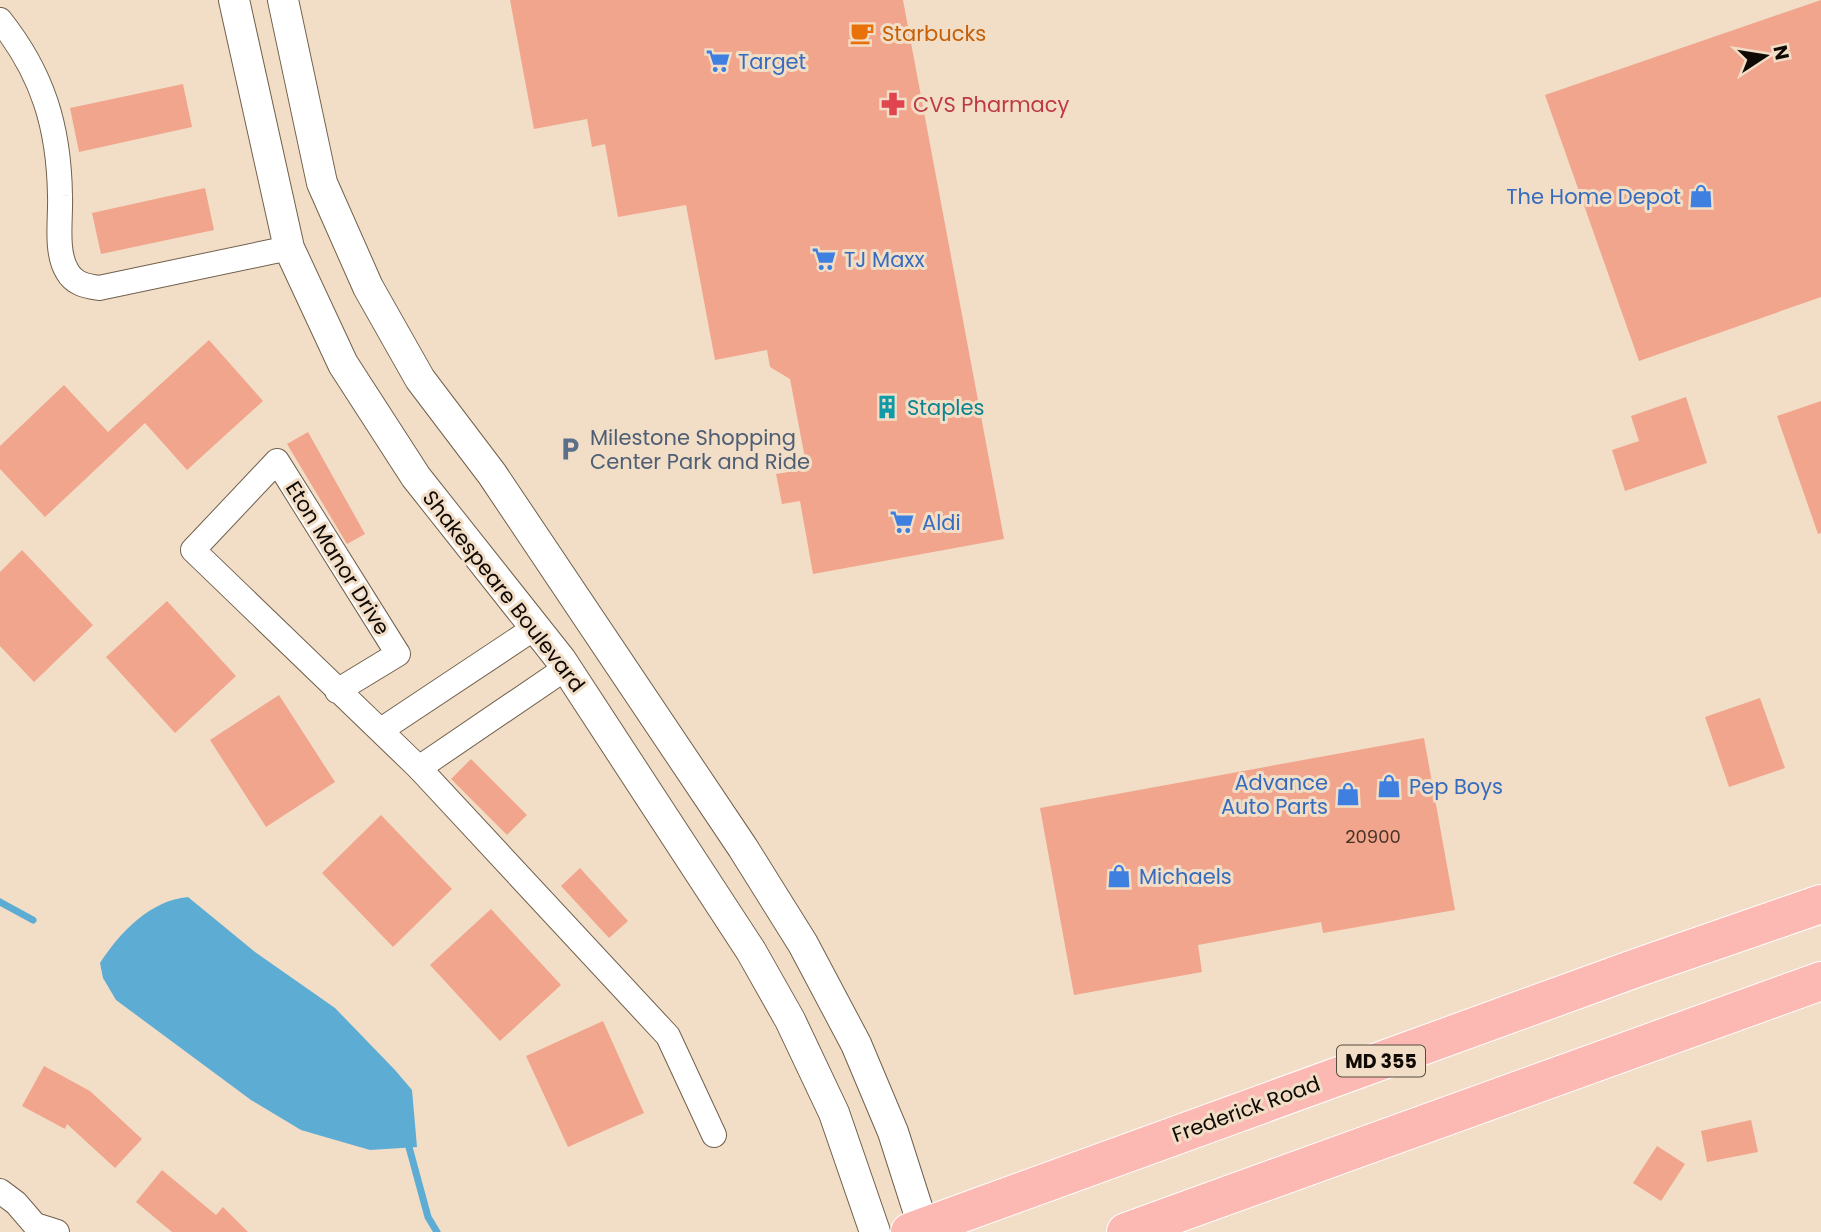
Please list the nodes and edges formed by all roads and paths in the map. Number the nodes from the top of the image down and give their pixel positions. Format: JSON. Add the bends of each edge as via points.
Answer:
{"nodes":[{"id":1,"x":233,"y":0,"type":"edge"},
{"id":2,"x":283,"y":0,"type":"edge"},
{"id":3,"x":0,"y":20,"type":"edge"},
{"id":4,"x":289,"y":248,"type":"junction"},
{"id":5,"x":536,"y":628,"type":"junction"},
{"id":6,"x":566,"y":668,"type":"junction"},
{"id":7,"x":337,"y":691,"type":"junction"},
{"id":8,"x":381,"y":730,"type":"junction"},
{"id":9,"x":419,"y":768,"type":"junction"},
{"id":10,"x":1821,"y":904,"type":"edge"},
{"id":11,"x":1821,"y":981,"type":"edge"},
{"id":12,"x":714,"y":1135,"type":"dead end"},
{"id":13,"x":0,"y":1191,"type":"edge"},
{"id":14,"x":42,"y":1230,"type":"edge"},
{"id":15,"x":920,"y":1230,"type":"edge"},
{"id":16,"x":875,"y":1232,"type":"edge"},
{"id":17,"x":1126,"y":1232,"type":"edge"}],
"edges":[{"from":1,"to":4,"type":"street","name":"Shakespeare Boulevard"},
{"from":2,"to":15,"type":"street","via":[[322,183],[369,287],[419,379],[492,474],[803,944],[856,1044],[893,1132]]},
{"from":3,"to":4,"type":"street","via":[[20,45],[45,95],[56,146],[61,245],[66,271],[81,286],[99,288]]},
{"from":4,"to":5,"type":"street","name":"Shakespeare Boulevard","via":[[343,363],[416,477]]},
{"from":5,"to":6,"type":"street","name":"Shakespeare Boulevard"},
{"from":5,"to":8,"type":"street"},
{"from":6,"to":9,"type":"street"},
{"from":6,"to":16,"type":"street","name":"Shakespeare Boulevard","via":[[706,881],[790,1020],[834,1113]]},
{"from":7,"to":7,"type":"street","name":"Eton Manor Drive","via":[[193,550],[277,461],[398,654]]},
{"from":7,"to":8,"type":"street","name":"Eton Manor Drive"},
{"from":8,"to":9,"type":"street","name":"Eton Manor Drive"},
{"from":9,"to":12,"type":"street","name":"Eton Manor Drive","via":[[668,1036]]},
{"from":10,"to":15,"type":"main road","name":"Frederick Road","number":"MD 355"},
{"from":11,"to":17,"type":"main road"},
{"from":13,"to":14,"type":"street"}]}
